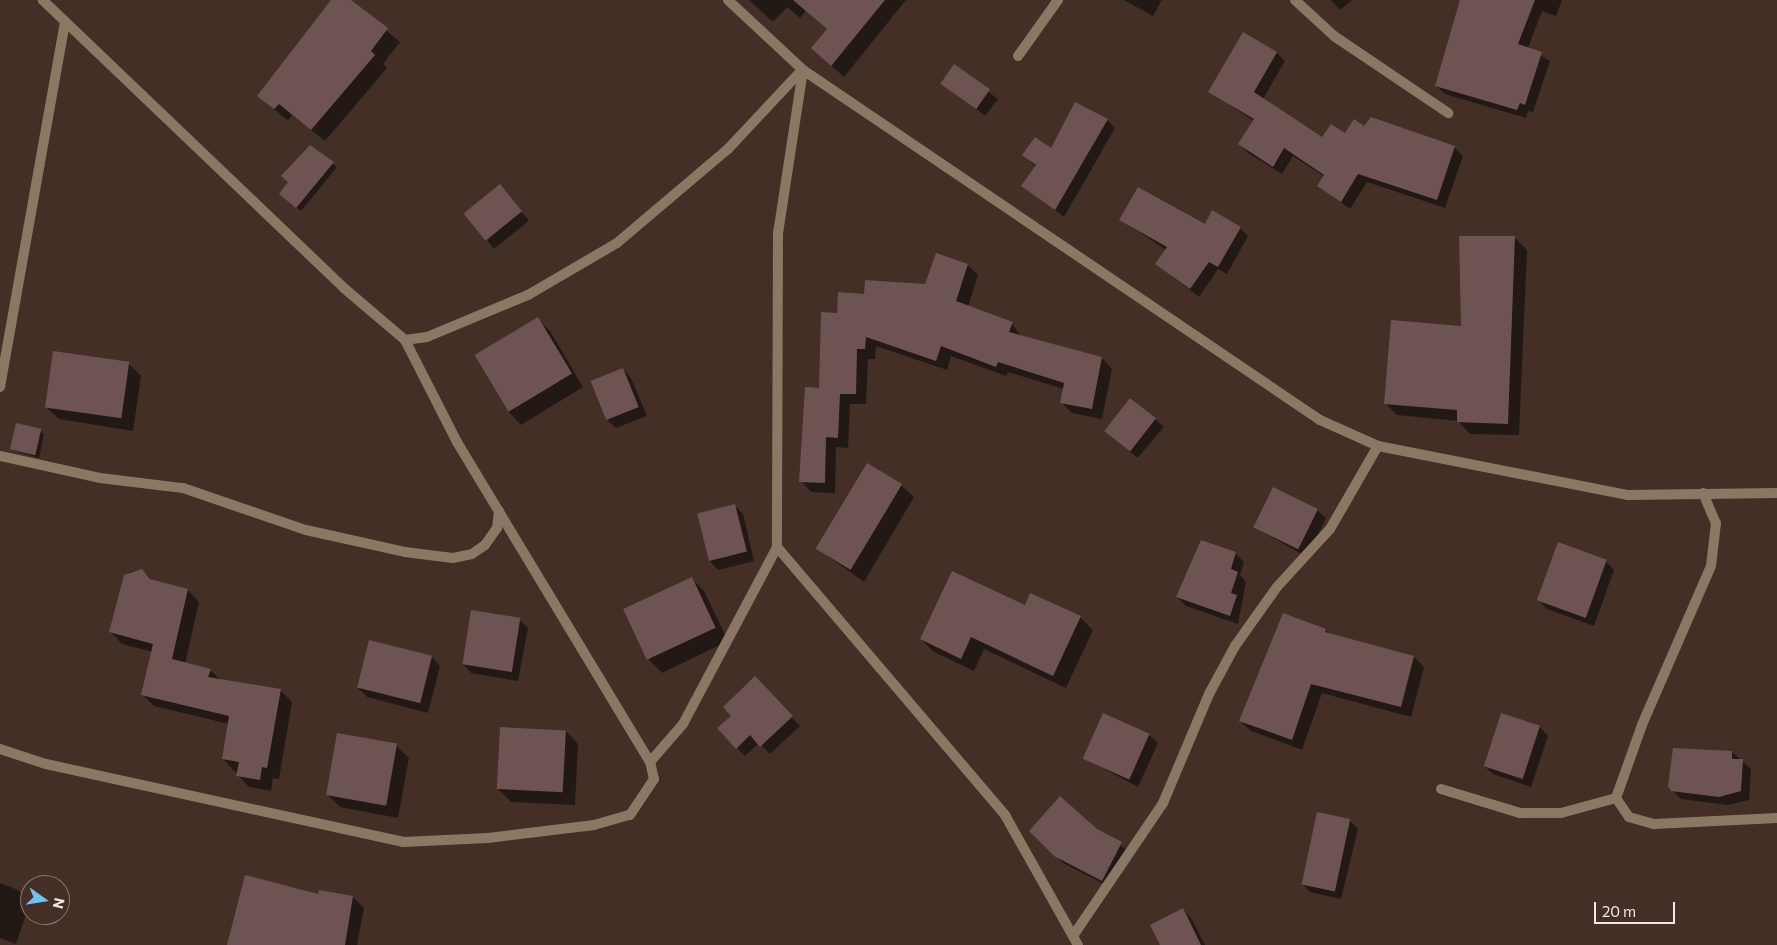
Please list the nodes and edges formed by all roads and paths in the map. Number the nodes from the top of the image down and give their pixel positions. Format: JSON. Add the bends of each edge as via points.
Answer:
{"nodes":[{"id":1,"x":44,"y":0,"type":"edge"},
{"id":2,"x":728,"y":0,"type":"edge"},
{"id":3,"x":1058,"y":0,"type":"edge"},
{"id":4,"x":1295,"y":0,"type":"edge"},
{"id":5,"x":65,"y":22,"type":"junction"},
{"id":6,"x":1018,"y":56,"type":"dead end"},
{"id":7,"x":803,"y":70,"type":"junction"},
{"id":8,"x":1448,"y":113,"type":"dead end"},
{"id":9,"x":405,"y":340,"type":"junction"},
{"id":10,"x":0,"y":387,"type":"edge"},
{"id":11,"x":1378,"y":446,"type":"junction"},
{"id":12,"x":0,"y":456,"type":"edge"},
{"id":13,"x":1703,"y":493,"type":"junction"},
{"id":14,"x":1777,"y":493,"type":"edge"},
{"id":15,"x":499,"y":511,"type":"junction"},
{"id":16,"x":777,"y":547,"type":"junction"},
{"id":17,"x":0,"y":748,"type":"edge"},
{"id":18,"x":650,"y":762,"type":"junction"},
{"id":19,"x":1441,"y":788,"type":"dead end"},
{"id":20,"x":1616,"y":798,"type":"junction"},
{"id":21,"x":1777,"y":818,"type":"edge"},
{"id":22,"x":1076,"y":940,"type":"edge"}],
"edges":[{"from":1,"to":5,"type":"street"},
{"from":2,"to":7,"type":"street"},
{"from":3,"to":6,"type":"street"},
{"from":4,"to":8,"type":"street","via":[[1334,36]]},
{"from":5,"to":9,"type":"street","via":[[337,281]]},
{"from":5,"to":10,"type":"street"},
{"from":7,"to":9,"type":"street","via":[[728,149],[618,243],[528,295],[427,337]]},
{"from":7,"to":11,"type":"street","via":[[1272,390],[1320,420]]},
{"from":7,"to":16,"type":"street","via":[[778,234]]},
{"from":9,"to":15,"type":"street","via":[[457,442]]},
{"from":11,"to":13,"type":"street","via":[[1628,494]]},
{"from":11,"to":22,"type":"street","via":[[1330,530],[1272,593],[1235,646],[1209,694],[1163,803]]},
{"from":12,"to":15,"type":"street","via":[[100,478],[183,488],[306,530],[405,552],[453,558],[472,554],[485,545],[497,528]]},
{"from":13,"to":14,"type":"street"},
{"from":13,"to":20,"type":"street","via":[[1716,523],[1711,566],[1642,725]]},
{"from":15,"to":18,"type":"street"},
{"from":16,"to":18,"type":"street","via":[[683,724]]},
{"from":16,"to":22,"type":"street","via":[[1005,815]]},
{"from":17,"to":18,"type":"street","via":[[46,764],[282,812],[362,835],[430,843],[594,824],[630,815],[654,779]]},
{"from":19,"to":20,"type":"street","via":[[1520,813],[1561,812]]},
{"from":20,"to":21,"type":"street","via":[[1629,817],[1654,824]]}]}
